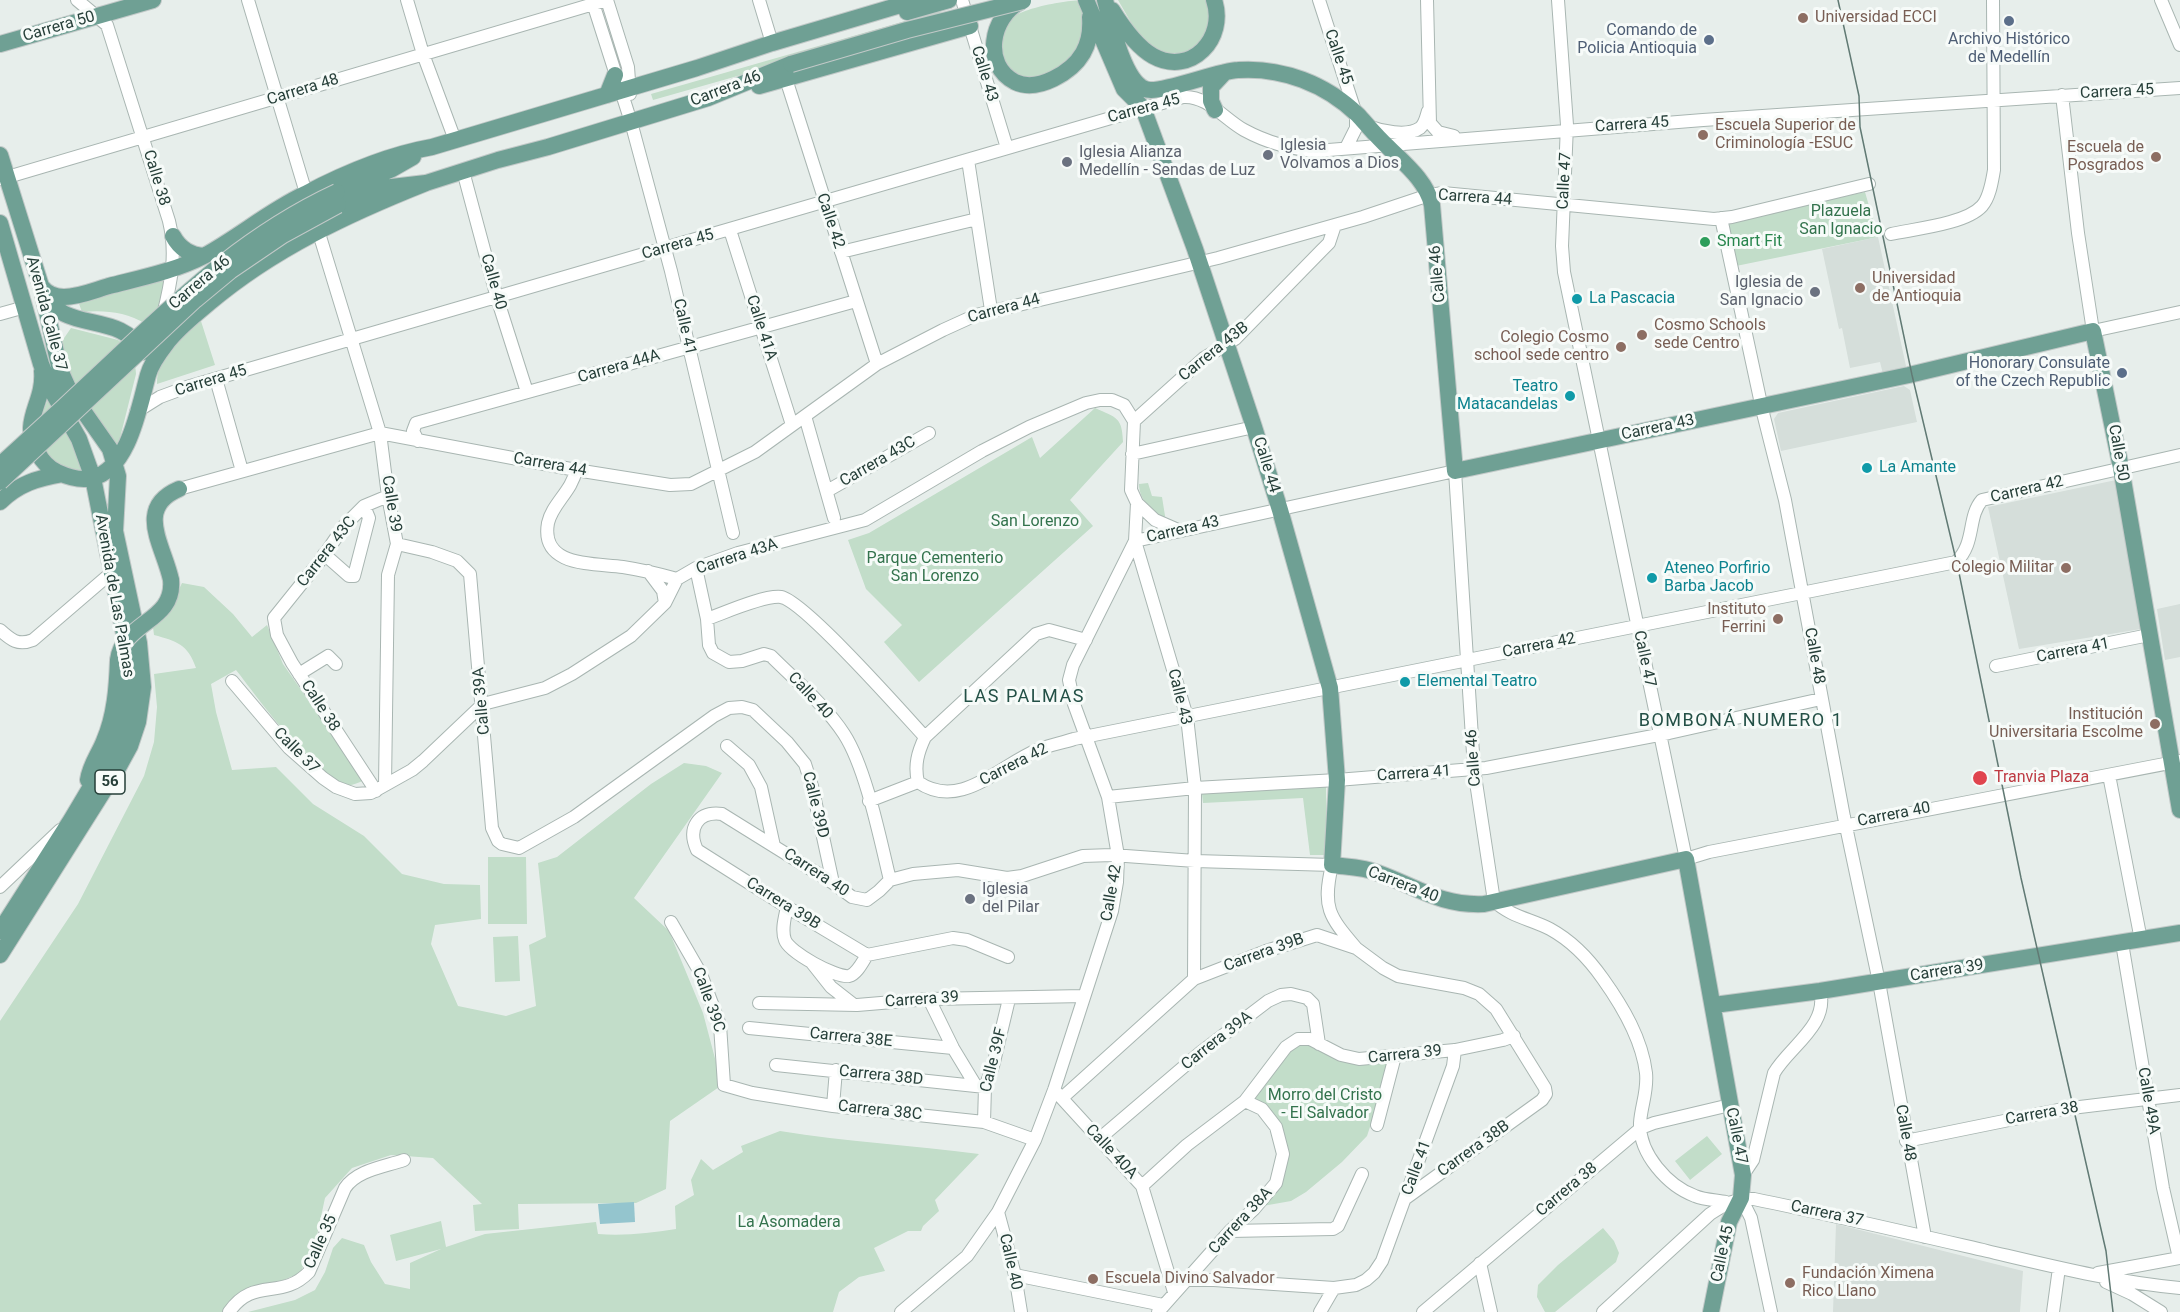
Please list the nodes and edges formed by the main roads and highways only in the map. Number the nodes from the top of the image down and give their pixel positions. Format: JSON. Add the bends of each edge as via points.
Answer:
{"nodes":[{"id":1,"x":153,"y":0,"type":"edge"},
{"id":2,"x":917,"y":0,"type":"edge"},
{"id":3,"x":949,"y":0,"type":"edge"},
{"id":4,"x":1025,"y":0,"type":"edge"},
{"id":5,"x":1105,"y":0,"type":"edge"},
{"id":6,"x":1214,"y":0,"type":"edge"},
{"id":7,"x":1088,"y":5,"type":"edge"},
{"id":8,"x":970,"y":26,"type":"road end"},
{"id":9,"x":0,"y":44,"type":"edge"},
{"id":10,"x":783,"y":59,"type":"junction"},
{"id":11,"x":1225,"y":72,"type":"junction"},
{"id":12,"x":1215,"y":110,"type":"road end"},
{"id":13,"x":432,"y":147,"type":"junction"},
{"id":14,"x":0,"y":155,"type":"edge"},
{"id":15,"x":3,"y":179,"type":"edge"},
{"id":16,"x":426,"y":183,"type":"junction"},
{"id":17,"x":1429,"y":195,"type":"joint"},
{"id":18,"x":337,"y":199,"type":"junction"},
{"id":19,"x":0,"y":224,"type":"edge"},
{"id":20,"x":173,"y":236,"type":"road end"},
{"id":21,"x":204,"y":256,"type":"junction"},
{"id":22,"x":41,"y":286,"type":"junction"},
{"id":23,"x":226,"y":289,"type":"junction"},
{"id":24,"x":2093,"y":331,"type":"joint"},
{"id":25,"x":41,"y":364,"type":"junction"},
{"id":26,"x":148,"y":374,"type":"junction"},
{"id":27,"x":116,"y":463,"type":"junction"},
{"id":28,"x":0,"y":465,"type":"edge"},
{"id":29,"x":1455,"y":471,"type":"joint"},
{"id":30,"x":62,"y":474,"type":"junction"},
{"id":31,"x":0,"y":475,"type":"edge"},
{"id":32,"x":90,"y":482,"type":"junction"},
{"id":33,"x":179,"y":489,"type":"road end"},
{"id":34,"x":2,"y":493,"type":"edge"},
{"id":35,"x":2175,"y":762,"type":"edge"},
{"id":36,"x":90,"y":790,"type":"junction"},
{"id":37,"x":2180,"y":810,"type":"edge"},
{"id":38,"x":1686,"y":859,"type":"joint"},
{"id":39,"x":1332,"y":864,"type":"joint"},
{"id":40,"x":0,"y":931,"type":"edge"},
{"id":41,"x":2180,"y":933,"type":"edge"},
{"id":42,"x":0,"y":955,"type":"edge"},
{"id":43,"x":1714,"y":1005,"type":"junction"},
{"id":44,"x":1734,"y":1200,"type":"joint"},
{"id":45,"x":1711,"y":1312,"type":"edge"}],
"edges":[{"from":1,"to":9,"type":"main road","name":"Carrera 50"},
{"from":2,"to":10,"type":"main road","name":"Carrera 46"},
{"from":3,"to":10,"type":"main road","name":"Carrera 46"},
{"from":4,"to":7,"type":"main road","via":[[1004,14],[994,34],[996,57],[1008,76],[1029,85],[1066,71],[1083,53],[1091,29]]},
{"from":4,"to":10,"type":"main road","name":"Carrera 46","bridge":true},
{"from":5,"to":6,"type":"main road","via":[[1147,52],[1175,62],[1197,55],[1212,39],[1217,23]]},
{"from":5,"to":11,"type":"main road","via":[[1127,69],[1143,89],[1160,90]]},
{"from":7,"to":39,"type":"main road","name":"Calle 44","via":[[1124,89],[1143,108],[1200,262],[1280,510],[1330,688],[1337,780]]},
{"from":8,"to":10,"type":"main road"},
{"from":10,"to":13,"type":"main road","name":"Carrera 46","via":[[697,68],[618,87]]},
{"from":10,"to":16,"type":"main road","name":"Carrera 46","via":[[708,98]]},
{"from":11,"to":12,"type":"main road","via":[[1211,87]]},
{"from":11,"to":17,"type":"main road","name":"Calle 45","via":[[1265,70],[1299,78],[1327,91],[1362,120],[1419,179]]},
{"from":13,"to":18,"type":"main road","name":"Carrera 46"},
{"from":13,"to":21,"type":"main road","name":"Carrera 46","via":[[402,152],[306,193]]},
{"from":14,"to":15,"type":"main road","name":"Avenida Calle 37"},
{"from":15,"to":22,"type":"main road","name":"Avenida Calle 37"},
{"from":16,"to":18,"type":"main road","name":"Carrera 46"},
{"from":16,"to":23,"type":"main road","name":"Carrera 46","via":[[318,230]]},
{"from":17,"to":29,"type":"main road","name":"Calle 46"},
{"from":18,"to":28,"type":"main road","name":"Carrera 46","bridge":true,"via":[[292,215],[206,275]]},
{"from":18,"to":34,"type":"main road","name":"Carrera 46","bridge":true,"via":[[230,271],[195,300]]},
{"from":19,"to":25,"type":"main road","name":"Avenida Calle 37"},
{"from":20,"to":21,"type":"main road","via":[[189,253]]},
{"from":21,"to":22,"type":"main road","name":"Carrera 46","via":[[75,296],[55,296]]},
{"from":21,"to":23,"type":"main road","via":[[199,270],[205,284]]},
{"from":22,"to":26,"type":"main road","via":[[46,297],[66,314],[129,334],[145,356]]},
{"from":22,"to":27,"type":"main road","name":"Avenida Calle 37","via":[[65,383]]},
{"from":23,"to":26,"type":"main road","name":"Carrera 46","via":[[179,328]]},
{"from":24,"to":29,"type":"main road","name":"Carrera 43","via":[[1909,375]]},
{"from":24,"to":35,"type":"main road","name":"Calle 50"},
{"from":25,"to":30,"type":"main road","via":[[42,380],[30,425],[31,439],[45,464]]},
{"from":25,"to":32,"type":"main road","name":"Avenida Calle 37","via":[[79,439]]},
{"from":26,"to":27,"type":"main road","name":"Carrera 46","via":[[126,447]]},
{"from":27,"to":32,"type":"main road"},
{"from":27,"to":42,"type":"main road","name":"Avenida de Las Palmas","number":"56","via":[[120,483],[115,531],[142,667],[138,722],[118,768]]},
{"from":30,"to":32,"type":"main road"},
{"from":30,"to":34,"type":"main road","via":[[32,480]]},
{"from":31,"to":34,"type":"main road","via":[[4,483]]},
{"from":32,"to":36,"type":"main road","name":"Avenida de Las Palmas","number":"56","via":[[129,659],[130,695],[118,741]]},
{"from":33,"to":36,"type":"main road","bridge":true,"via":[[159,502],[154,517],[172,593],[166,606],[124,642],[110,724],[89,774]]},
{"from":35,"to":37,"type":"main road","name":"Calle 50"},
{"from":36,"to":40,"type":"main road","name":"Avenida de Las Palmas","number":"56"},
{"from":38,"to":39,"type":"main road","name":"Carrera 40","via":[[1468,905],[1440,900],[1366,869]]},
{"from":38,"to":43,"type":"main road","name":"Calle 47"},
{"from":41,"to":43,"type":"main road","name":"Carrera 39"},
{"from":43,"to":44,"type":"main road","name":"Calle 47","via":[[1743,1175]]},
{"from":44,"to":45,"type":"main road","name":"Calle 45"}]}
